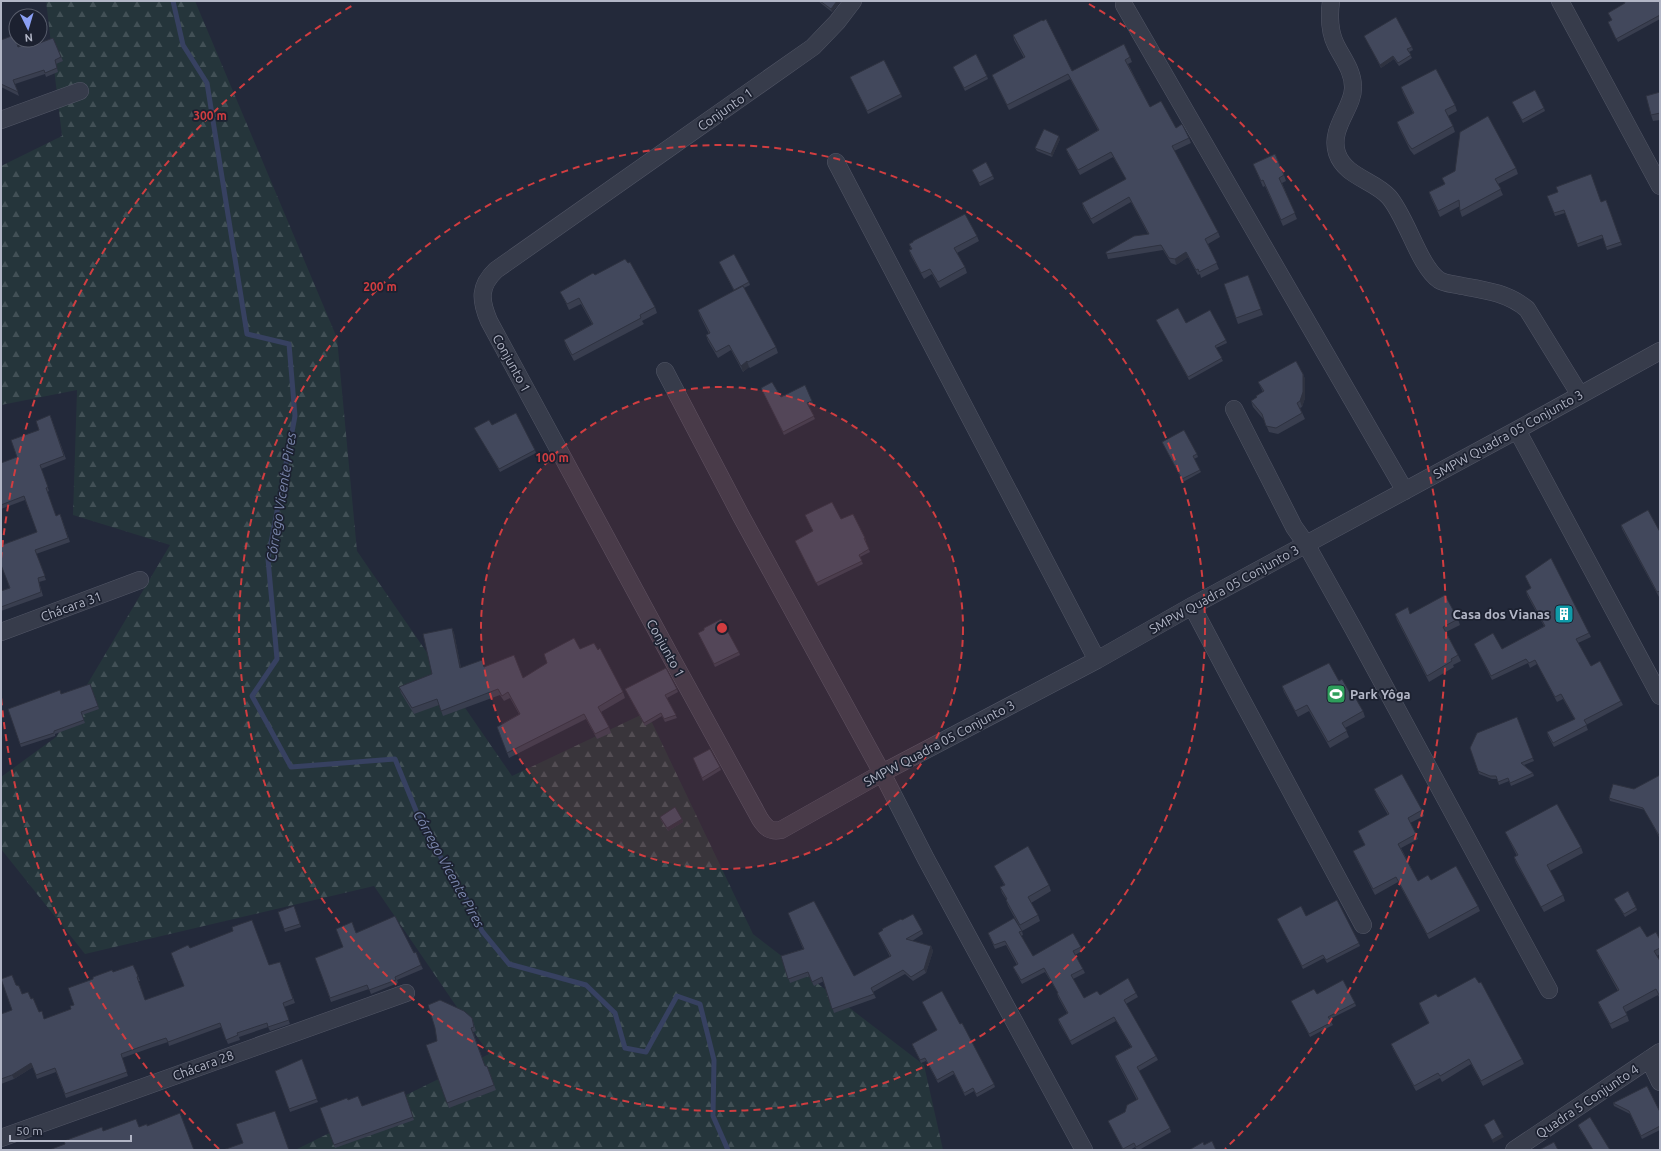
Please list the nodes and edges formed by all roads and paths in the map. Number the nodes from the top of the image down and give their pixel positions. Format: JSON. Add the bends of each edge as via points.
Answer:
{"nodes":[{"id":1,"x":853,"y":1,"type":"edge"},
{"id":2,"x":1331,"y":1,"type":"edge"},
{"id":3,"x":1560,"y":1,"type":"edge"},
{"id":4,"x":1124,"y":4,"type":"dead end"},
{"id":5,"x":80,"y":91,"type":"dead end"},
{"id":6,"x":1,"y":120,"type":"edge"},
{"id":7,"x":836,"y":162,"type":"dead end"},
{"id":8,"x":1660,"y":186,"type":"edge"},
{"id":9,"x":1660,"y":351,"type":"edge"},
{"id":10,"x":665,"y":371,"type":"dead end"},
{"id":11,"x":1580,"y":395,"type":"junction"},
{"id":12,"x":1234,"y":409,"type":"dead end"},
{"id":13,"x":1517,"y":430,"type":"junction"},
{"id":14,"x":1405,"y":491,"type":"junction"},
{"id":15,"x":1306,"y":544,"type":"junction"},
{"id":16,"x":140,"y":580,"type":"dead end"},
{"id":17,"x":1192,"y":606,"type":"junction"},
{"id":18,"x":1,"y":632,"type":"edge"},
{"id":19,"x":1097,"y":660,"type":"junction"},
{"id":20,"x":1660,"y":696,"type":"edge"},
{"id":21,"x":882,"y":773,"type":"junction"},
{"id":22,"x":787,"y":826,"type":"joint"},
{"id":23,"x":1363,"y":925,"type":"dead end"},
{"id":24,"x":1549,"y":990,"type":"dead end"},
{"id":25,"x":406,"y":993,"type":"dead end"},
{"id":26,"x":1655,"y":1056,"type":"edge"},
{"id":27,"x":1660,"y":1082,"type":"edge"},
{"id":28,"x":1,"y":1138,"type":"edge"},
{"id":29,"x":1084,"y":1150,"type":"edge"},
{"id":30,"x":1514,"y":1150,"type":"edge"}],
"edges":[{"from":1,"to":22,"type":"street","name":"Conjunto 1","via":[[813,47],[496,270],[487,279],[482,293],[488,320],[760,819],[771,830],[781,830]]},
{"from":2,"to":11,"type":"street","via":[[1332,35],[1352,76],[1354,89],[1338,128],[1336,151],[1342,164],[1388,196],[1429,271],[1440,280],[1496,292],[1517,300],[1527,309]]},
{"from":3,"to":8,"type":"street"},
{"from":4,"to":14,"type":"street"},
{"from":5,"to":6,"type":"street"},
{"from":7,"to":19,"type":"street"},
{"from":9,"to":11,"type":"street","name":"SMPW Quadra 05 Conjunto 3"},
{"from":10,"to":21,"type":"street","via":[[740,516]]},
{"from":11,"to":13,"type":"street","name":"SMPW Quadra 05 Conjunto 3"},
{"from":12,"to":15,"type":"street","via":[[1294,527]]},
{"from":13,"to":14,"type":"street","name":"SMPW Quadra 05 Conjunto 3"},
{"from":13,"to":20,"type":"street"},
{"from":14,"to":15,"type":"street","name":"SMPW Quadra 05 Conjunto 3"},
{"from":15,"to":17,"type":"street","name":"SMPW Quadra 05 Conjunto 3"},
{"from":15,"to":24,"type":"street"},
{"from":16,"to":18,"type":"street","name":"Chácara 31"},
{"from":17,"to":19,"type":"street","name":"SMPW Quadra 05 Conjunto 3"},
{"from":17,"to":23,"type":"street"},
{"from":19,"to":21,"type":"street","name":"SMPW Quadra 05 Conjunto 3"},
{"from":21,"to":22,"type":"street","name":"SMPW Quadra 05 Conjunto 3"},
{"from":21,"to":29,"type":"street"},
{"from":25,"to":28,"type":"street","name":"Chácara 28"},
{"from":26,"to":27,"type":"street"},
{"from":26,"to":30,"type":"street","name":"Quadra 5 Conjunto 4"}]}
